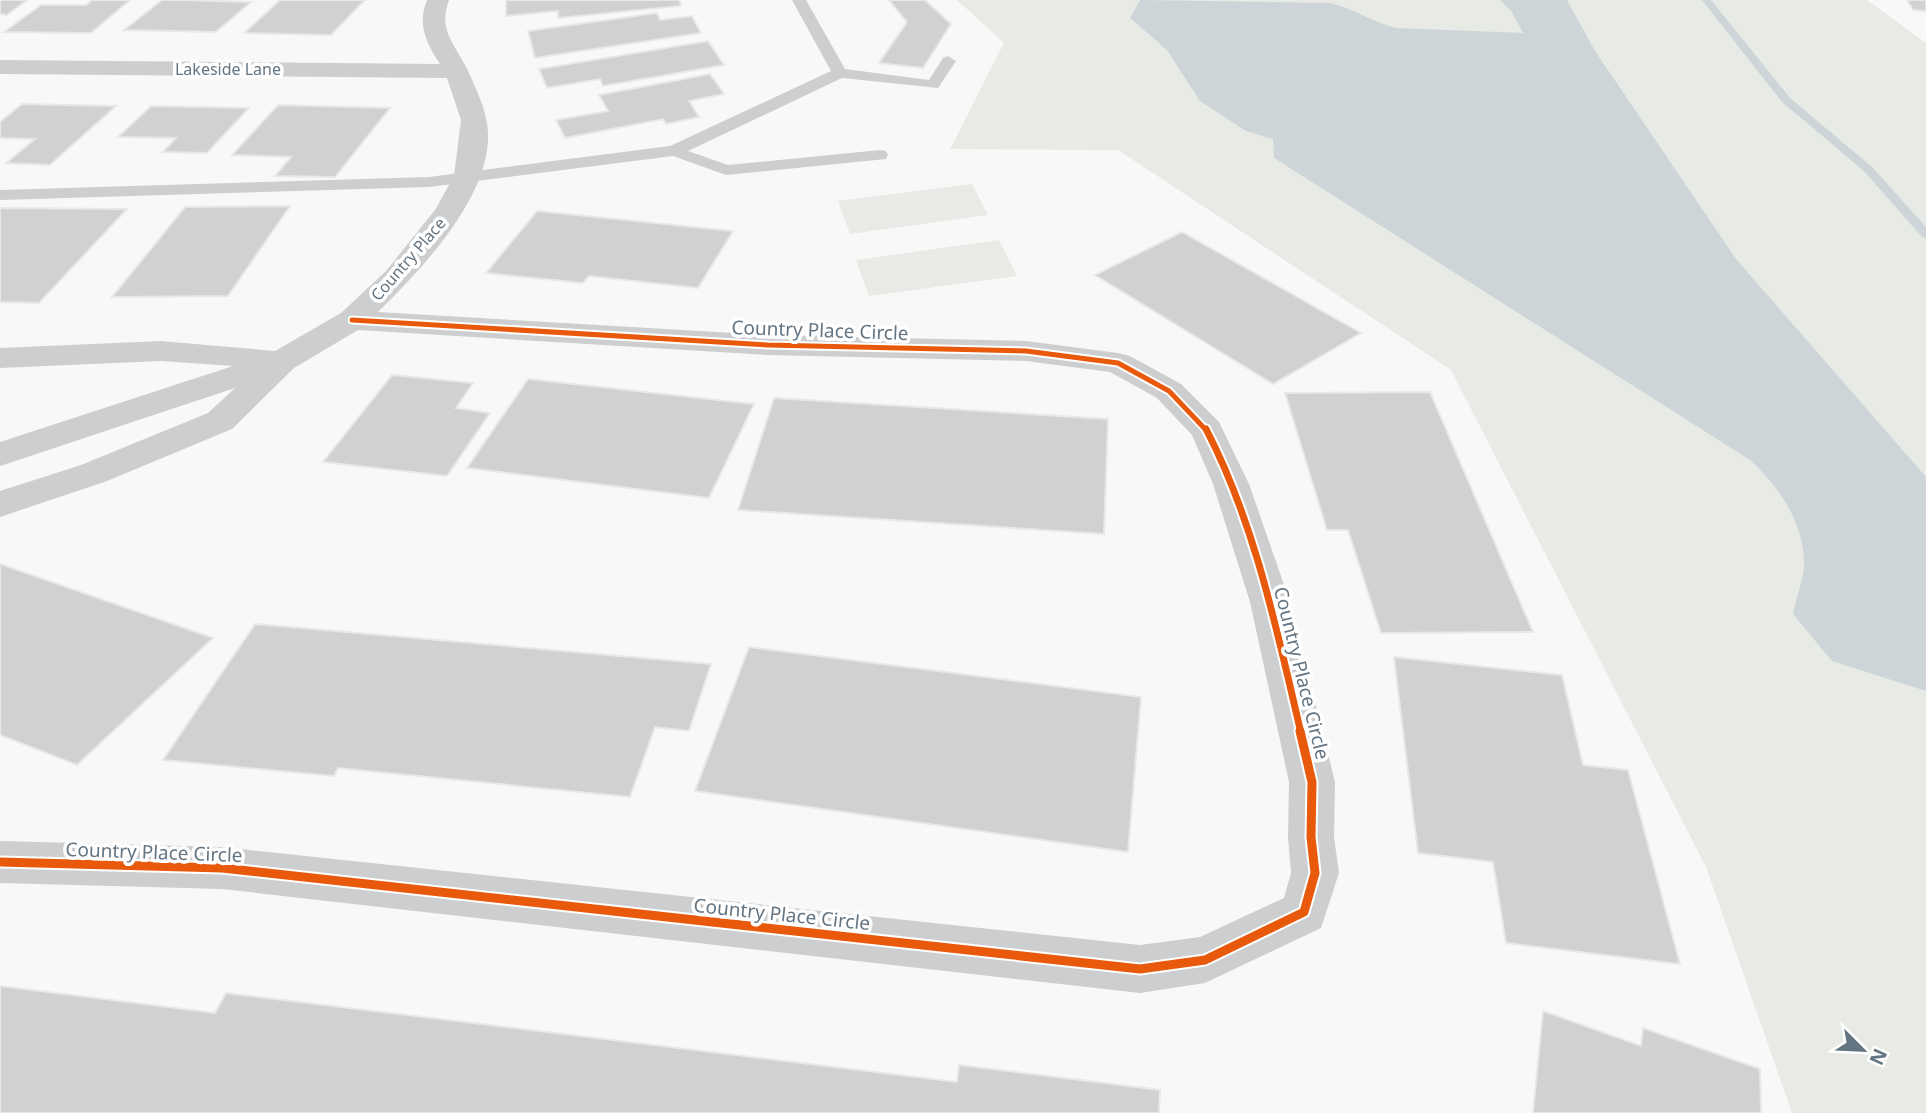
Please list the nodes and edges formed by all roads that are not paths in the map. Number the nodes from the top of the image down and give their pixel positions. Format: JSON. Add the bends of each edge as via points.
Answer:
{"nodes":[{"id":1,"x":438,"y":0,"type":"edge"},
{"id":2,"x":799,"y":0,"type":"edge"},
{"id":3,"x":948,"y":61,"type":"dead end"},
{"id":4,"x":0,"y":67,"type":"edge"},
{"id":5,"x":456,"y":71,"type":"junction"},
{"id":6,"x":840,"y":73,"type":"junction"},
{"id":7,"x":674,"y":152,"type":"junction"},
{"id":8,"x":880,"y":155,"type":"dead end"},
{"id":9,"x":468,"y":176,"type":"junction"},
{"id":10,"x":0,"y":195,"type":"edge"},
{"id":11,"x":352,"y":320,"type":"junction"},
{"id":12,"x":0,"y":358,"type":"edge"},
{"id":13,"x":282,"y":361,"type":"junction"},
{"id":14,"x":0,"y":454,"type":"edge"},
{"id":15,"x":0,"y":504,"type":"edge"},
{"id":16,"x":0,"y":862,"type":"edge"}],
"edges":[{"from":1,"to":5,"type":"street","name":"Country Place","via":[[432,16],[440,45]]},
{"from":2,"to":6,"type":"lane"},
{"from":3,"to":6,"type":"lane","via":[[933,85]]},
{"from":4,"to":5,"type":"street","name":"Lakeside Lane"},
{"from":5,"to":9,"type":"street","name":"Country Place","via":[[474,120]]},
{"from":6,"to":7,"type":"lane"},
{"from":7,"to":8,"type":"lane","via":[[726,170]]},
{"from":7,"to":9,"type":"lane"},
{"from":9,"to":10,"type":"lane","via":[[429,182]]},
{"from":9,"to":11,"type":"street","name":"Country Place","via":[[448,213],[397,277]]},
{"from":11,"to":13,"type":"street","name":"Country Place"},
{"from":11,"to":16,"type":"street","name":"Country Place Circle","via":[[768,345],[1026,351],[1118,363],[1169,391],[1207,430],[1231,484],[1270,602],[1312,782],[1315,873],[1304,912],[1205,960],[1140,969],[222,868]]},
{"from":12,"to":13,"type":"street","via":[[161,351]]},
{"from":13,"to":14,"type":"street","name":"Country Place"},
{"from":13,"to":15,"type":"street","name":"Country Place","via":[[220,421],[94,473]]}]}
